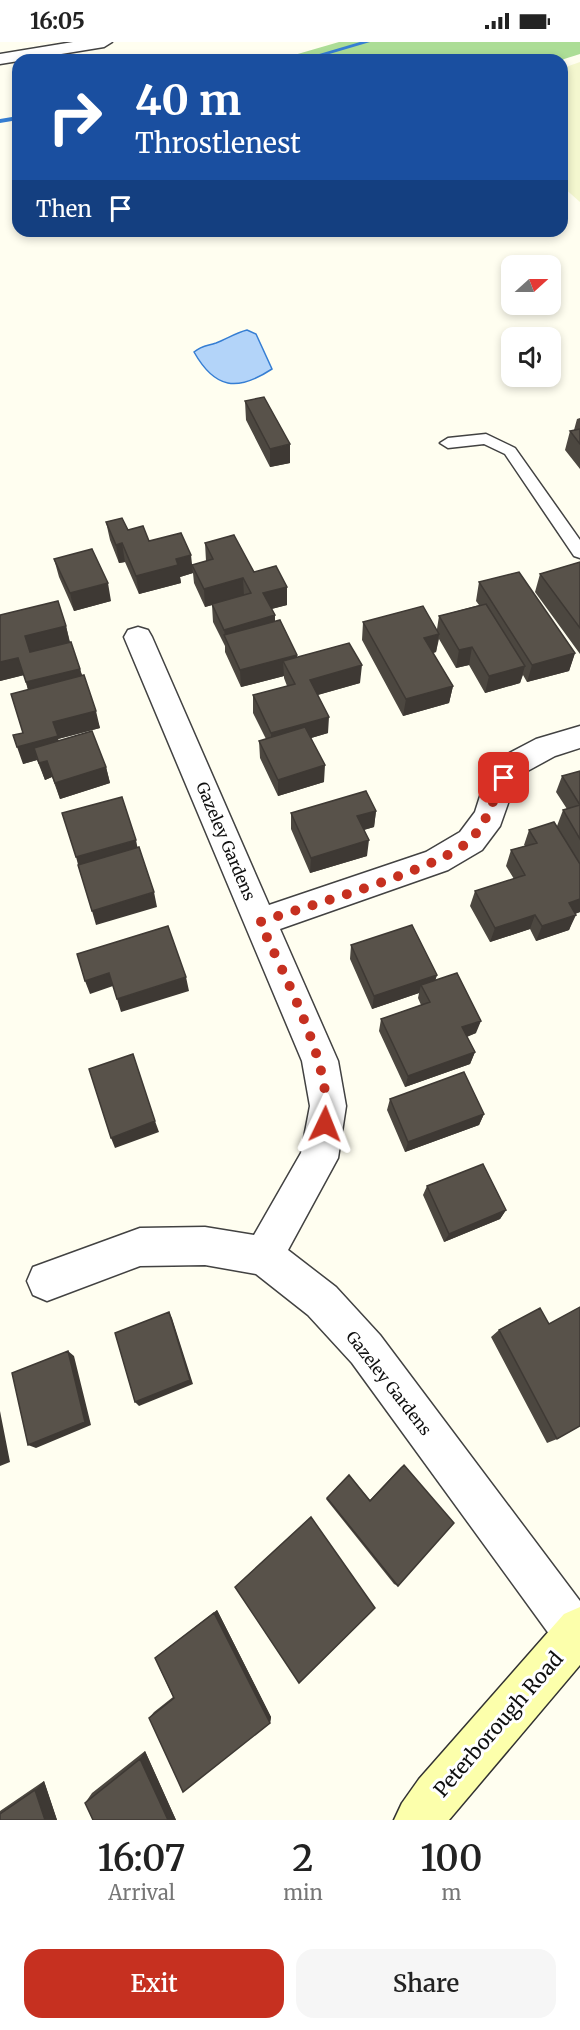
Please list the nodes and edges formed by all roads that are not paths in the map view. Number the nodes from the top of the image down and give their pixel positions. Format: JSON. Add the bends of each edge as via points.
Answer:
{"nodes":[{"id":1,"x":104,"y":42,"type":"edge"},
{"id":2,"x":31,"y":54,"type":"edge"},
{"id":3,"x":448,"y":443,"type":"dead end"},
{"id":4,"x":580,"y":552,"type":"edge"},
{"id":5,"x":138,"y":636,"type":"dead end"},
{"id":6,"x":580,"y":737,"type":"edge"},
{"id":7,"x":260,"y":922,"type":"junction"},
{"id":8,"x":264,"y":1256,"type":"junction"},
{"id":9,"x":47,"y":1281,"type":"dead end"},
{"id":10,"x":578,"y":1632,"type":"edge"},
{"id":11,"x":419,"y":1820,"type":"edge"}],
"edges":[{"from":1,"to":2,"type":"street"},
{"from":3,"to":4,"type":"lane","via":[[486,439],[510,451]]},
{"from":5,"to":7,"type":"street","name":"Gazeley Gardens"},
{"from":6,"to":7,"type":"street","via":[[546,747],[511,766],[483,825],[471,841],[437,861]]},
{"from":7,"to":8,"type":"street","name":"Gazeley Gardens","via":[[320,1061],[328,1106],[318,1158]]},
{"from":8,"to":9,"type":"street","via":[[205,1246],[140,1247]]},
{"from":8,"to":10,"type":"street","name":"Gazeley Gardens","via":[[322,1301],[366,1349]]},
{"from":10,"to":11,"type":"main road","name":"Peterborough Road"}]}
